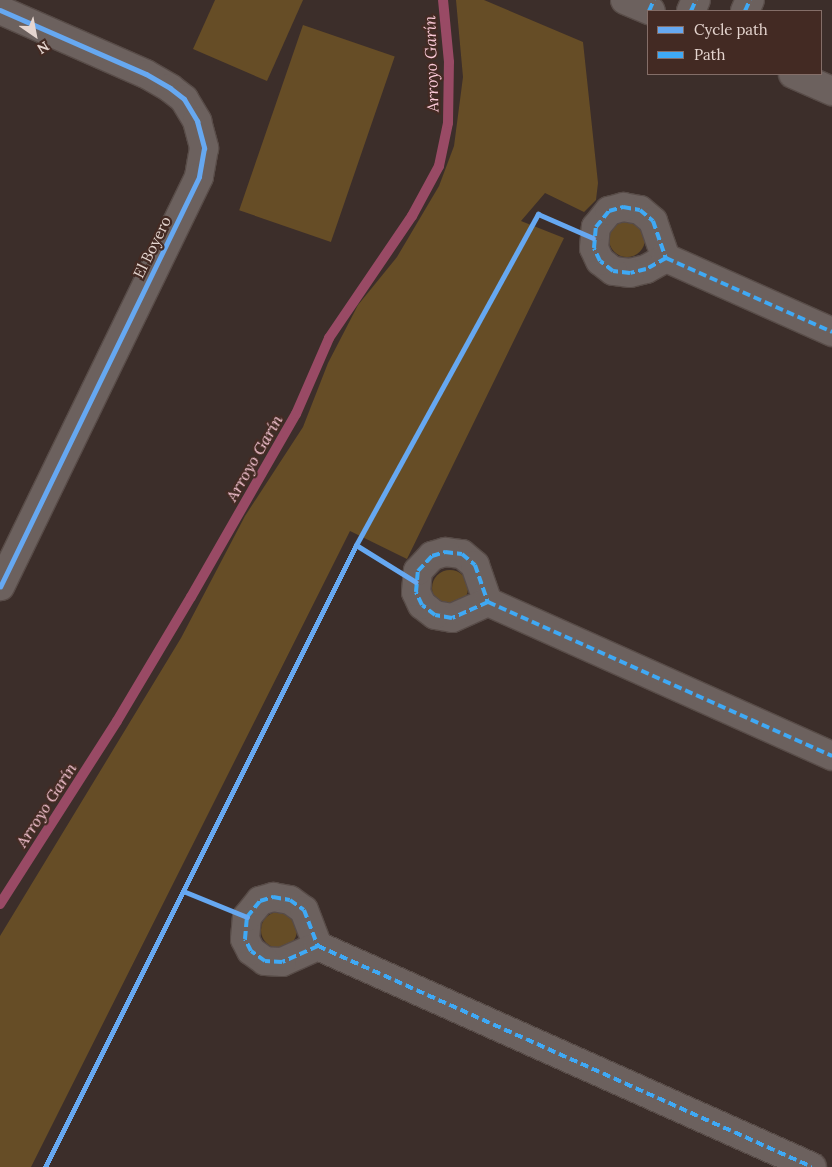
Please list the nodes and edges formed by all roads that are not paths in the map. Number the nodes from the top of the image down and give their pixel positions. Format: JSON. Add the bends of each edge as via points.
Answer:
{"nodes":[{"id":1,"x":625,"y":0,"type":"edge"},
{"id":2,"x":0,"y":10,"type":"edge"},
{"id":3,"x":648,"y":10,"type":"edge"},
{"id":4,"x":796,"y":75,"type":"edge"},
{"id":5,"x":832,"y":91,"type":"edge"},
{"id":6,"x":666,"y":258,"type":"dead end"},
{"id":7,"x":832,"y":332,"type":"edge"},
{"id":8,"x":0,"y":586,"type":"edge"},
{"id":9,"x":488,"y":602,"type":"dead end"},
{"id":10,"x":832,"y":756,"type":"edge"},
{"id":11,"x":318,"y":946,"type":"dead end"},
{"id":12,"x":812,"y":1167,"type":"edge"}],
"edges":[{"from":1,"to":3,"type":"street"},
{"from":2,"to":8,"type":"street","name":"El Boyero","via":[[146,74],[170,88],[184,99],[197,121],[204,148],[199,177]]},
{"from":4,"to":5,"type":"street"},
{"from":6,"to":7,"type":"street"},
{"from":9,"to":10,"type":"street"},
{"from":11,"to":12,"type":"street"}]}
